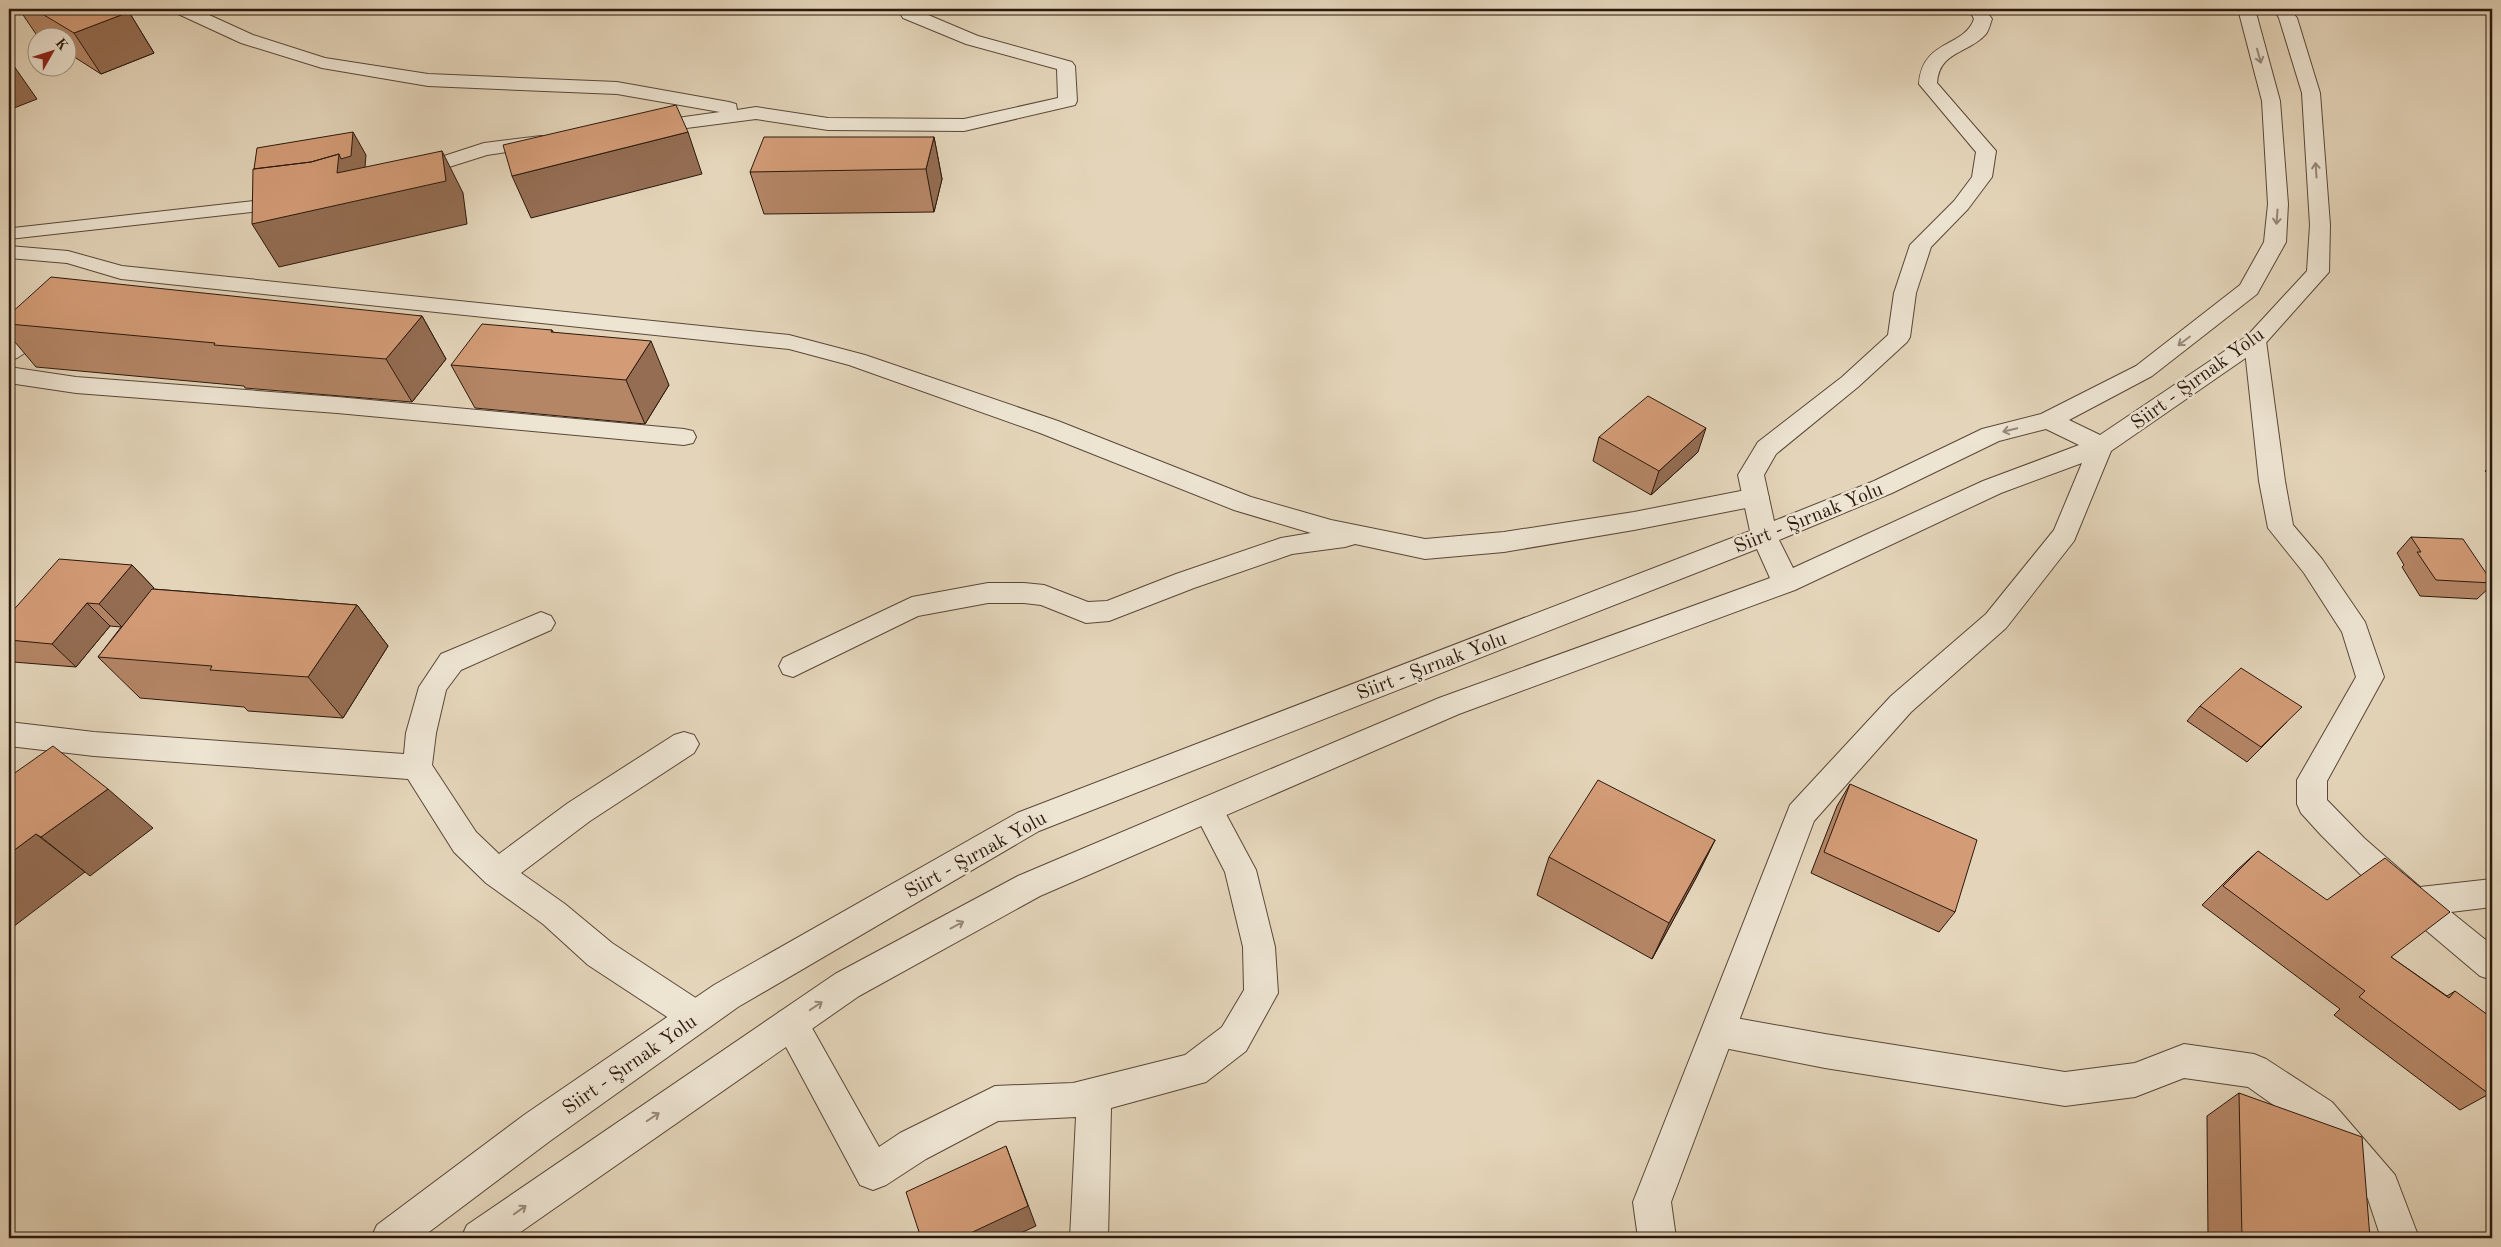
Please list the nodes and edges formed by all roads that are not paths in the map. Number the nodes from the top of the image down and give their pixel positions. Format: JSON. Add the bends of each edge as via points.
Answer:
{"nodes":[{"id":1,"x":182,"y":9,"type":"edge"},
{"id":2,"x":906,"y":9,"type":"edge"},
{"id":3,"x":1977,"y":9,"type":"edge"},
{"id":4,"x":2246,"y":9,"type":"edge"},
{"id":5,"x":2282,"y":9,"type":"edge"},
{"id":6,"x":756,"y":113,"type":"junction"},
{"id":7,"x":630,"y":130,"type":"edge"},
{"id":8,"x":562,"y":139,"type":"edge"},
{"id":9,"x":391,"y":179,"type":"edge"},
{"id":10,"x":306,"y":201,"type":"edge"},
{"id":11,"x":10,"y":240,"type":"edge"},
{"id":12,"x":121,"y":272,"type":"junction"},
{"id":13,"x":99,"y":287,"type":"edge"},
{"id":14,"x":64,"y":315,"type":"edge"},
{"id":15,"x":2254,"y":341,"type":"junction"},
{"id":16,"x":9,"y":354,"type":"edge"},
{"id":17,"x":9,"y":375,"type":"edge"},
{"id":18,"x":2049,"y":420,"type":"junction"},
{"id":19,"x":684,"y":438,"type":"dead end"},
{"id":20,"x":2101,"y":446,"type":"junction"},
{"id":21,"x":1756,"y":497,"type":"junction"},
{"id":22,"x":1361,"y":535,"type":"junction"},
{"id":23,"x":1764,"y":535,"type":"junction"},
{"id":24,"x":1786,"y":583,"type":"junction"},
{"id":25,"x":541,"y":623,"type":"dead end"},
{"id":26,"x":793,"y":666,"type":"dead end"},
{"id":27,"x":9,"y":734,"type":"edge"},
{"id":28,"x":94,"y":744,"type":"junction"},
{"id":29,"x":684,"y":744,"type":"dead end"},
{"id":30,"x":417,"y":767,"type":"junction"},
{"id":31,"x":62,"y":770,"type":"edge"},
{"id":32,"x":1208,"y":810,"type":"junction"},
{"id":33,"x":497,"y":872,"type":"junction"},
{"id":34,"x":2492,"y":893,"type":"edge"},
{"id":35,"x":2415,"y":902,"type":"junction"},
{"id":36,"x":2492,"y":965,"type":"edge"},
{"id":37,"x":696,"y":1017,"type":"junction"},
{"id":38,"x":791,"y":1023,"type":"junction"},
{"id":39,"x":1720,"y":1031,"type":"junction"},
{"id":40,"x":1092,"y":1096,"type":"junction"},
{"id":41,"x":390,"y":1238,"type":"edge"},
{"id":42,"x":480,"y":1238,"type":"edge"},
{"id":43,"x":1090,"y":1238,"type":"edge"},
{"id":44,"x":1657,"y":1238,"type":"edge"},
{"id":45,"x":2400,"y":1238,"type":"edge"}],
"edges":[{"from":1,"to":6,"type":"street","via":[[247,39],[322,63],[428,80],[617,88]]},
{"from":2,"to":6,"type":"street","via":[[909,14],[972,40],[1066,66],[1068,100],[964,125],[828,124]]},
{"from":3,"to":21,"type":"street","via":[[1983,19],[1979,31],[1940,56],[1929,70],[1928,84],[1986,151],[1982,177],[1961,205],[1921,245],[1905,293],[1899,337],[1850,382],[1767,448],[1750,475]]},
{"from":4,"to":18,"type":"street","name":"Siirt - Şırnak Yolu","one_way":true,"via":[[2271,101],[2278,204],[2275,242],[2249,289],[2198,330],[2144,371]]},
{"from":15,"to":5,"type":"street","name":"Siirt - Şırnak Yolu","one_way":true,"via":[[2318,272],[2320,225],[2311,93],[2288,18]]},
{"from":6,"to":7,"type":"street"},
{"from":8,"to":9,"type":"street","via":[[484,149]]},
{"from":10,"to":11,"type":"street"},
{"from":11,"to":12,"type":"street"},
{"from":12,"to":13,"type":"street"},
{"from":12,"to":22,"type":"street","via":[[789,342],[857,360],[1040,424],[1243,504]]},
{"from":14,"to":16,"type":"street"},
{"from":15,"to":20,"type":"street","name":"Siirt - Şırnak Yolu"},
{"from":15,"to":35,"type":"street","via":[[2281,528],[2313,566],[2355,630],[2370,677],[2312,780],[2312,804],[2334,829]]},
{"from":17,"to":19,"type":"street","via":[[76,385],[337,404]]},
{"from":18,"to":20,"type":"street"},
{"from":18,"to":23,"type":"street","name":"Siirt - Şırnak Yolu","one_way":true,"via":[[1990,435],[1883,486]]},
{"from":20,"to":24,"type":"street","name":"Siirt - Şırnak Yolu","via":[[1992,486]]},
{"from":20,"to":39,"type":"street","via":[[2065,534],[1996,621],[1901,704],[1801,814]]},
{"from":21,"to":22,"type":"street","via":[[1504,542],[1425,549]]},
{"from":21,"to":23,"type":"street"},
{"from":22,"to":26,"type":"street","via":[[1290,545],[1109,610],[1086,613],[1044,595],[1024,593],[988,593],[912,607]]},
{"from":23,"to":24,"type":"street"},
{"from":23,"to":37,"type":"street","name":"Siirt - Şırnak Yolu","via":[[1028,822],[726,996]]},
{"from":24,"to":32,"type":"street","name":"Siirt - Şırnak Yolu","via":[[1448,706]]},
{"from":25,"to":30,"type":"street","via":[[451,662],[432,687]]},
{"from":27,"to":28,"type":"street"},
{"from":28,"to":30,"type":"street"},
{"from":28,"to":31,"type":"street"},
{"from":29,"to":33,"type":"street","via":[[579,812]]},
{"from":30,"to":33,"type":"street","via":[[465,842]]},
{"from":38,"to":32,"type":"street","name":"Siirt - Şırnak Yolu","one_way":true,"via":[[848,985],[1029,886]]},
{"from":32,"to":40,"type":"street","via":[[1240,870],[1260,947],[1261,993],[1234,1039],[1194,1070]]},
{"from":33,"to":37,"type":"street","via":[[554,914],[600,954]]},
{"from":34,"to":35,"type":"street"},
{"from":35,"to":36,"type":"street"},
{"from":37,"to":41,"type":"street","name":"Siirt - Şırnak Yolu","via":[[537,1128]]},
{"from":38,"to":40,"type":"street","via":[[873,1172],[913,1146],[995,1104],[1074,1100]]},
{"from":42,"to":38,"type":"street","name":"Siirt - Şırnak Yolu","one_way":true},
{"from":39,"to":44,"type":"street","via":[[1652,1202]]},
{"from":39,"to":45,"type":"street","via":[[2066,1089],[2135,1080],[2184,1061],[2254,1071],[2319,1115],[2382,1188]]},
{"from":40,"to":43,"type":"street"}]}
